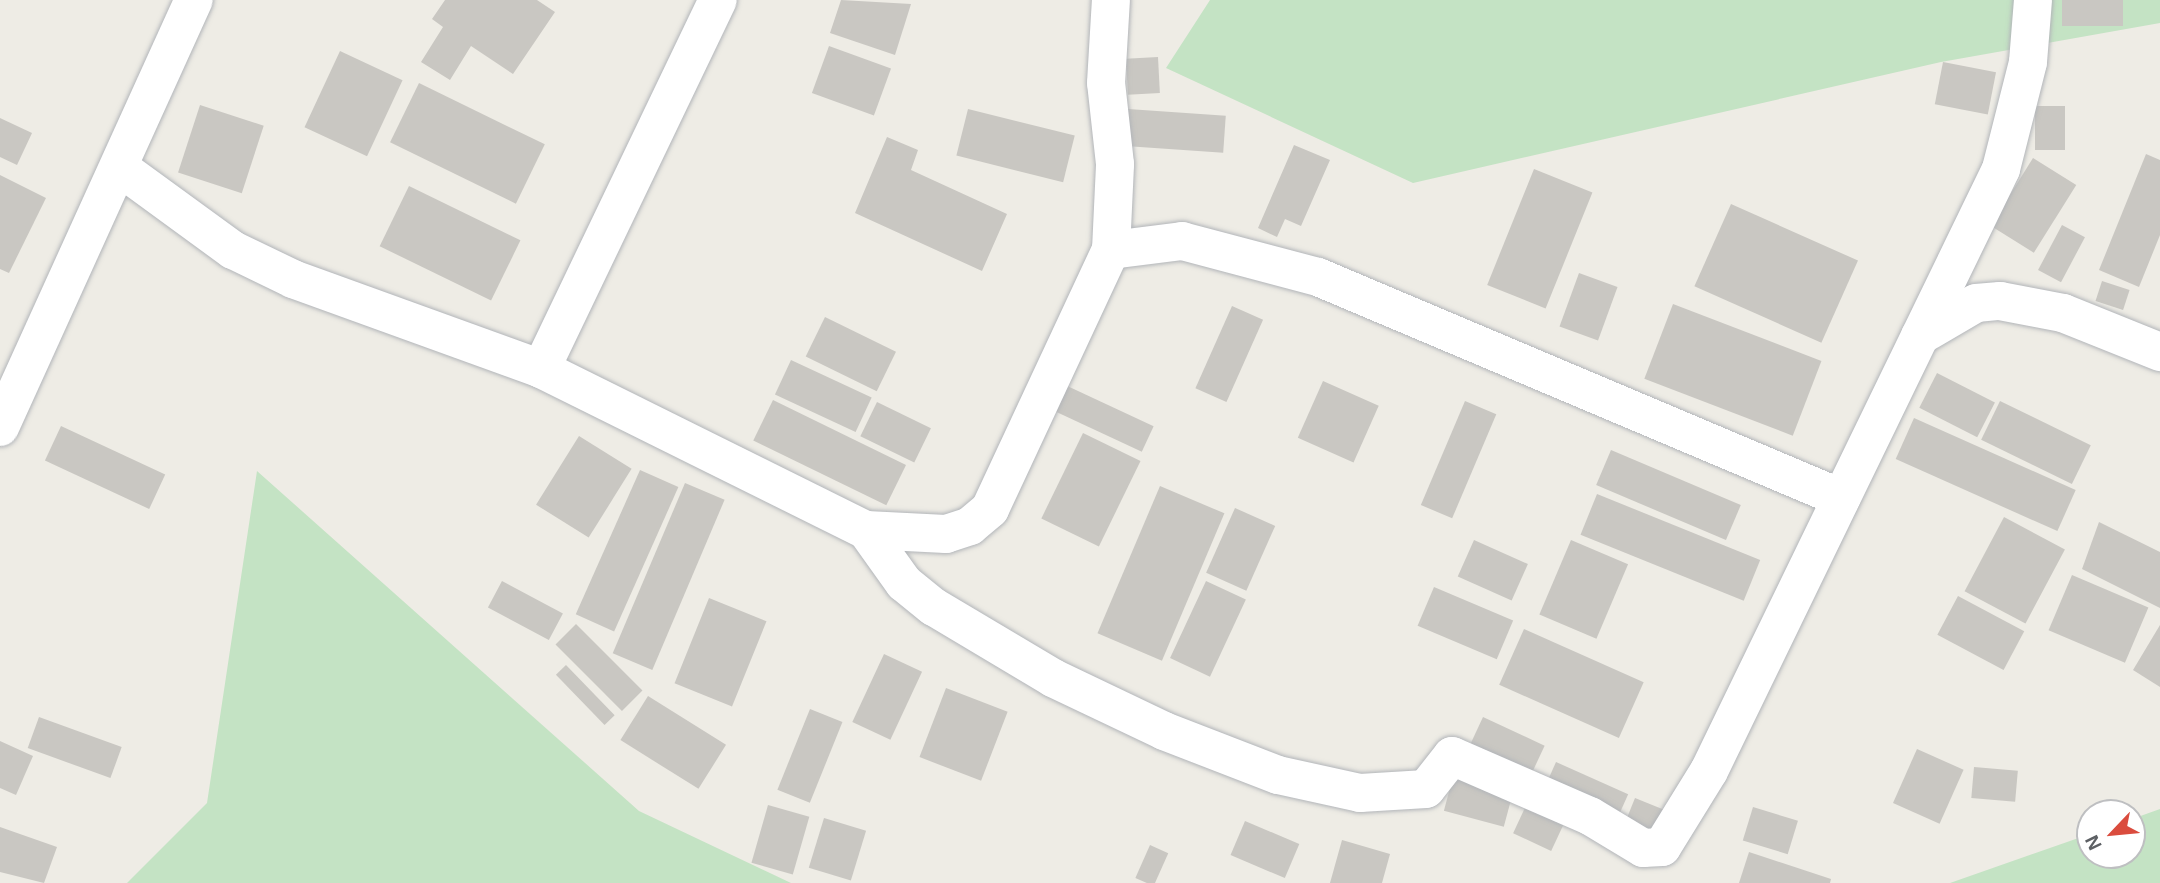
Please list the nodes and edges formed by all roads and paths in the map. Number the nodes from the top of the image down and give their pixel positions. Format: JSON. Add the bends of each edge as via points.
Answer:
{"nodes":[{"id":1,"x":194,"y":0,"type":"edge"},
{"id":2,"x":719,"y":0,"type":"edge"},
{"id":3,"x":1111,"y":0,"type":"edge"},
{"id":4,"x":2033,"y":0,"type":"edge"},
{"id":5,"x":119,"y":167,"type":"junction"},
{"id":6,"x":1111,"y":250,"type":"junction"},
{"id":7,"x":1920,"y":335,"type":"junction"},
{"id":8,"x":2160,"y":352,"type":"edge"},
{"id":9,"x":541,"y":369,"type":"junction"},
{"id":10,"x":0,"y":427,"type":"edge"},
{"id":11,"x":1841,"y":498,"type":"junction"},
{"id":12,"x":866,"y":530,"type":"junction"}],
"edges":[{"from":1,"to":5,"type":"street"},
{"from":2,"to":9,"type":"street"},
{"from":3,"to":6,"type":"street","via":[[1106,83],[1115,164]]},
{"from":4,"to":7,"type":"street","via":[[2028,62],[2001,170]]},
{"from":5,"to":9,"type":"street","via":[[233,250],[293,279]]},
{"from":5,"to":10,"type":"street"},
{"from":6,"to":11,"type":"street","via":[[1182,241],[1318,277]]},
{"from":6,"to":12,"type":"street","via":[[990,509],[970,526],[946,534]]},
{"from":7,"to":8,"type":"street","via":[[1976,303],[2000,301],[2063,313]]},
{"from":7,"to":11,"type":"street"},
{"from":9,"to":12,"type":"street"},
{"from":11,"to":12,"type":"street","via":[[1679,827],[1662,847],[1643,848],[1590,816],[1452,756],[1426,789],[1360,793],[1278,775],[1164,731],[1053,678],[934,607],[904,583]]}]}
